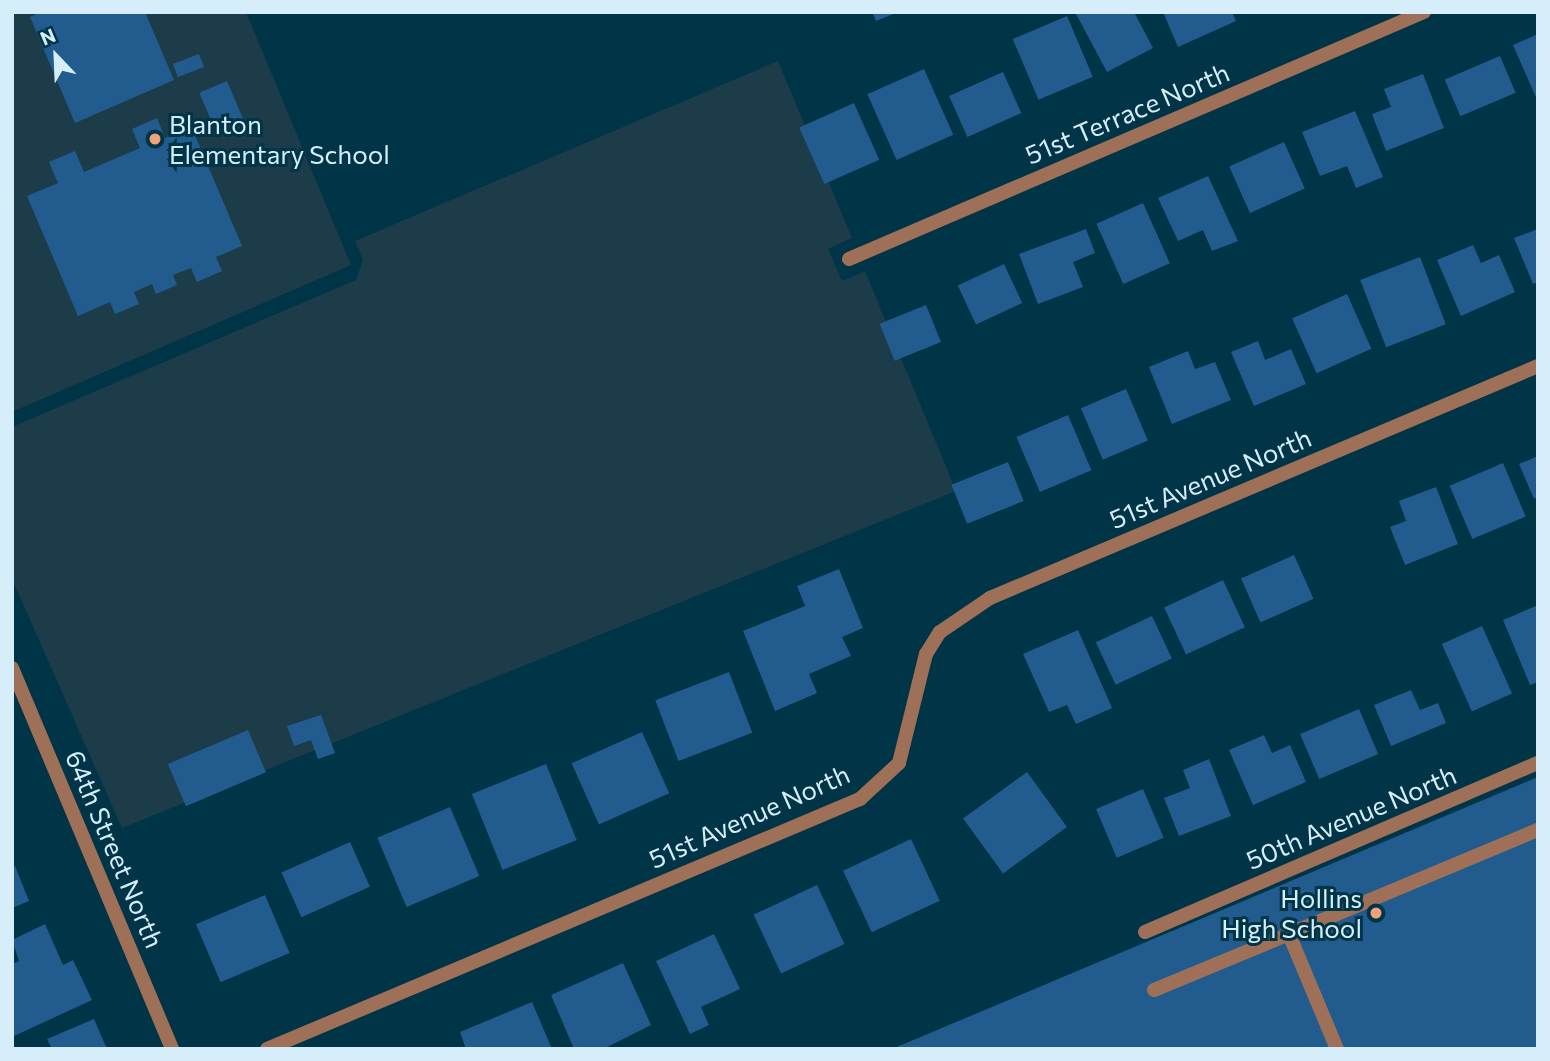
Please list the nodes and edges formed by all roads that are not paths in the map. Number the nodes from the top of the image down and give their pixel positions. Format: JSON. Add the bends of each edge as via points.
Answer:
{"nodes":[{"id":1,"x":1424,"y":12,"type":"edge"},
{"id":2,"x":849,"y":259,"type":"dead end"},
{"id":3,"x":1538,"y":366,"type":"edge"},
{"id":4,"x":12,"y":668,"type":"edge"},
{"id":5,"x":1538,"y":763,"type":"edge"},
{"id":6,"x":1538,"y":830,"type":"edge"},
{"id":7,"x":1145,"y":932,"type":"dead end"},
{"id":8,"x":1289,"y":934,"type":"junction"},
{"id":9,"x":1154,"y":990,"type":"dead end"},
{"id":10,"x":172,"y":1049,"type":"edge"},
{"id":11,"x":267,"y":1049,"type":"edge"},
{"id":12,"x":1337,"y":1049,"type":"edge"}],
"edges":[{"from":1,"to":2,"type":"street","name":"51st Terrace North"},
{"from":3,"to":11,"type":"street","name":"51st Avenue North","via":[[990,598],[940,632],[926,654],[899,763],[860,799]]},
{"from":4,"to":10,"type":"street","name":"64th Street North"},
{"from":5,"to":7,"type":"street","name":"50th Avenue North"},
{"from":6,"to":8,"type":"street"},
{"from":8,"to":9,"type":"street"},
{"from":8,"to":12,"type":"street"}]}
